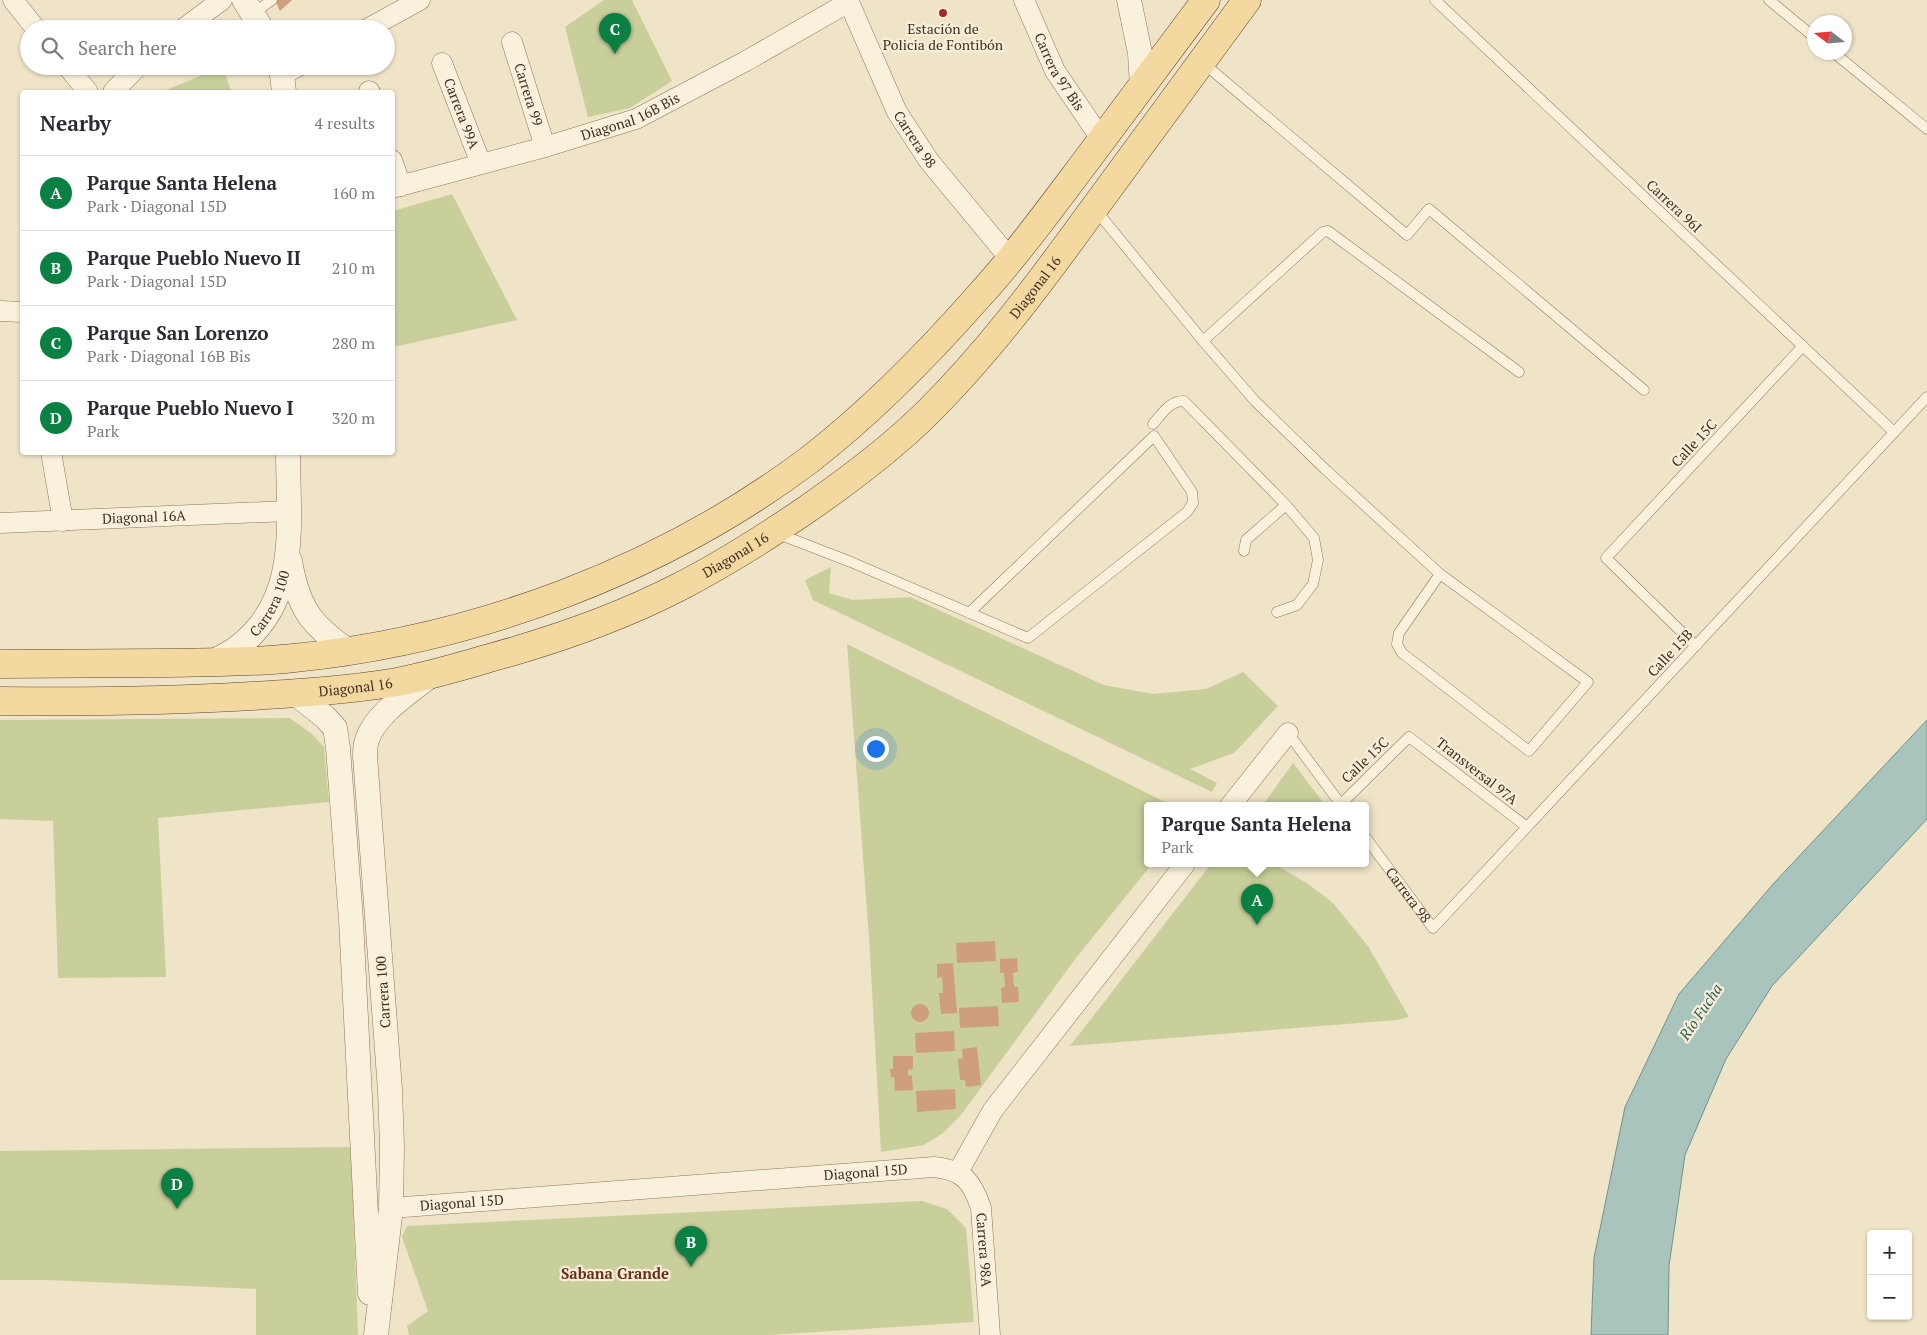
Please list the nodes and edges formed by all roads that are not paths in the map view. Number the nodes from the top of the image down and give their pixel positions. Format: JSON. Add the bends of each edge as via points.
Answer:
{"nodes":[{"id":1,"x":13,"y":0,"type":"edge"},
{"id":2,"x":222,"y":0,"type":"edge"},
{"id":3,"x":420,"y":0,"type":"edge"},
{"id":4,"x":1024,"y":0,"type":"edge"},
{"id":5,"x":1129,"y":0,"type":"edge"},
{"id":6,"x":1206,"y":0,"type":"edge"},
{"id":7,"x":1247,"y":0,"type":"edge"},
{"id":8,"x":1434,"y":0,"type":"edge"},
{"id":9,"x":1769,"y":0,"type":"edge"},
{"id":10,"x":848,"y":1,"type":"edge"},
{"id":11,"x":29,"y":20,"type":"edge"},
{"id":12,"x":195,"y":20,"type":"edge"},
{"id":13,"x":384,"y":20,"type":"edge"},
{"id":14,"x":1807,"y":31,"type":"edge"},
{"id":15,"x":512,"y":42,"type":"dead end"},
{"id":16,"x":1843,"y":60,"type":"edge"},
{"id":17,"x":1201,"y":62,"type":"junction"},
{"id":18,"x":442,"y":63,"type":"dead end"},
{"id":19,"x":74,"y":75,"type":"edge"},
{"id":20,"x":129,"y":75,"type":"edge"},
{"id":21,"x":1142,"y":86,"type":"junction"},
{"id":22,"x":86,"y":90,"type":"edge"},
{"id":23,"x":115,"y":90,"type":"edge"},
{"id":24,"x":1927,"y":129,"type":"edge"},
{"id":25,"x":1102,"y":140,"type":"junction"},
{"id":26,"x":545,"y":147,"type":"junction"},
{"id":27,"x":481,"y":164,"type":"junction"},
{"id":28,"x":397,"y":187,"type":"edge"},
{"id":29,"x":1095,"y":208,"type":"junction"},
{"id":30,"x":1011,"y":260,"type":"junction"},
{"id":31,"x":0,"y":311,"type":"edge"},
{"id":32,"x":20,"y":312,"type":"edge"},
{"id":33,"x":1202,"y":342,"type":"junction"},
{"id":34,"x":1803,"y":346,"type":"junction"},
{"id":35,"x":1519,"y":372,"type":"dead end"},
{"id":36,"x":1644,"y":390,"type":"dead end"},
{"id":37,"x":1927,"y":397,"type":"edge"},
{"id":38,"x":1153,"y":424,"type":"dead end"},
{"id":39,"x":1894,"y":432,"type":"junction"},
{"id":40,"x":51,"y":455,"type":"edge"},
{"id":41,"x":288,"y":455,"type":"edge"},
{"id":42,"x":1286,"y":505,"type":"junction"},
{"id":43,"x":288,"y":511,"type":"junction"},
{"id":44,"x":63,"y":521,"type":"junction"},
{"id":45,"x":0,"y":523,"type":"edge"},
{"id":46,"x":773,"y":532,"type":"junction"},
{"id":47,"x":288,"y":551,"type":"junction"},
{"id":48,"x":1244,"y":552,"type":"dead end"},
{"id":49,"x":1440,"y":574,"type":"junction"},
{"id":50,"x":1277,"y":612,"type":"dead end"},
{"id":51,"x":970,"y":613,"type":"junction"},
{"id":52,"x":1696,"y":646,"type":"junction"},
{"id":53,"x":350,"y":651,"type":"junction"},
{"id":54,"x":211,"y":662,"type":"junction"},
{"id":55,"x":0,"y":664,"type":"edge"},
{"id":56,"x":431,"y":675,"type":"junction"},
{"id":57,"x":296,"y":694,"type":"junction"},
{"id":58,"x":0,"y":701,"type":"edge"},
{"id":59,"x":1288,"y":733,"type":"joint"},
{"id":60,"x":1410,"y":736,"type":"joint"},
{"id":61,"x":1233,"y":802,"type":"edge"},
{"id":62,"x":1340,"y":802,"type":"edge"},
{"id":63,"x":1345,"y":802,"type":"edge"},
{"id":64,"x":1527,"y":827,"type":"junction"},
{"id":65,"x":1369,"y":842,"type":"edge"},
{"id":66,"x":1183,"y":867,"type":"edge"},
{"id":67,"x":377,"y":918,"type":"junction"},
{"id":68,"x":351,"y":920,"type":"junction"},
{"id":69,"x":1433,"y":928,"type":"joint"},
{"id":70,"x":958,"y":1172,"type":"junction"},
{"id":71,"x":392,"y":1208,"type":"junction"},
{"id":72,"x":374,"y":1335,"type":"edge"},
{"id":73,"x":990,"y":1335,"type":"edge"}],
"edges":[{"from":1,"to":11,"type":"street"},
{"from":2,"to":12,"type":"street"},
{"from":3,"to":13,"type":"street"},
{"from":4,"to":25,"type":"street","name":"Carrera 97 Bis","via":[[1055,71]]},
{"from":5,"to":21,"type":"street","via":[[1140,53]]},
{"from":6,"to":21,"type":"main road"},
{"from":7,"to":17,"type":"main road","name":"Diagonal 16"},
{"from":8,"to":34,"type":"lane","name":"Carrera 96I"},
{"from":9,"to":14,"type":"lane"},
{"from":10,"to":26,"type":"street","name":"Diagonal 16B Bis","via":[[746,61],[636,119]]},
{"from":10,"to":30,"type":"street","name":"Carrera 98","via":[[902,120],[929,161]]},
{"from":15,"to":26,"type":"street","name":"Carrera 99"},
{"from":16,"to":24,"type":"lane"},
{"from":17,"to":29,"type":"main road","name":"Diagonal 16"},
{"from":17,"to":36,"type":"lane","via":[[1407,236],[1429,209]]},
{"from":18,"to":27,"type":"street","name":"Carrera 99A"},
{"from":19,"to":22,"type":"street"},
{"from":20,"to":23,"type":"street"},
{"from":21,"to":25,"type":"main road"},
{"from":25,"to":30,"type":"main road"},
{"from":26,"to":27,"type":"street","name":"Diagonal 16B Bis"},
{"from":27,"to":28,"type":"street","name":"Diagonal 16B Bis"},
{"from":29,"to":33,"type":"lane"},
{"from":29,"to":46,"type":"main road","name":"Diagonal 16","via":[[982,354],[931,409],[875,459]]},
{"from":30,"to":53,"type":"main road","via":[[912,368],[843,432],[808,460],[698,532],[630,566],[474,624]]},
{"from":31,"to":32,"type":"street"},
{"from":33,"to":35,"type":"lane","via":[[1323,232],[1328,231]]},
{"from":33,"to":49,"type":"lane","via":[[1268,414]]},
{"from":34,"to":39,"type":"lane","name":"Carrera 96I"},
{"from":34,"to":52,"type":"lane","name":"Calle 15C","via":[[1606,558]]},
{"from":37,"to":39,"type":"lane","name":"Calle 15B"},
{"from":38,"to":42,"type":"lane","via":[[1170,405],[1184,401]]},
{"from":39,"to":52,"type":"lane","name":"Calle 15B"},
{"from":40,"to":44,"type":"street"},
{"from":41,"to":43,"type":"street","name":"Carrera 100"},
{"from":42,"to":48,"type":"lane","via":[[1246,540]]},
{"from":42,"to":50,"type":"lane","via":[[1314,538],[1318,560],[1313,584],[1297,604]]},
{"from":43,"to":44,"type":"street","name":"Diagonal 16A"},
{"from":43,"to":47,"type":"street","name":"Carrera 100"},
{"from":44,"to":45,"type":"street","name":"Diagonal 16A"},
{"from":46,"to":51,"type":"lane"},
{"from":46,"to":56,"type":"main road","name":"Diagonal 16","via":[[685,584],[634,608],[519,650]]},
{"from":47,"to":53,"type":"street","name":"Carrera 100","via":[[294,585],[302,605],[328,637]]},
{"from":47,"to":54,"type":"street","name":"Carrera 100","via":[[280,592],[270,614],[237,649]]},
{"from":49,"to":49,"type":"lane","via":[[1588,682],[1530,751],[1402,653],[1397,644],[1399,633]]},
{"from":51,"to":51,"type":"lane","via":[[1028,638],[1187,512],[1193,503],[1192,492],[1154,436]]},
{"from":52,"to":64,"type":"lane","name":"Calle 15B"},
{"from":53,"to":54,"type":"main road","via":[[294,658]]},
{"from":54,"to":55,"type":"main road"},
{"from":56,"to":57,"type":"main road","name":"Diagonal 16"},
{"from":56,"to":67,"type":"street","name":"Carrera 100","via":[[381,717],[366,741]]},
{"from":57,"to":58,"type":"main road","name":"Diagonal 16","via":[[152,701]]},
{"from":57,"to":68,"type":"street","name":"Carrera 100","via":[[335,728]]},
{"from":59,"to":61,"type":"street"},
{"from":59,"to":62,"type":"lane"},
{"from":60,"to":63,"type":"lane","name":"Calle 15C"},
{"from":60,"to":64,"type":"lane","name":"Transversal 97A"},
{"from":64,"to":69,"type":"lane","name":"Calle 15B"},
{"from":65,"to":69,"type":"lane","name":"Carrera 98"},
{"from":66,"to":70,"type":"street","via":[[993,1110]]},
{"from":67,"to":68,"type":"street"},
{"from":67,"to":71,"type":"street","name":"Carrera 100","via":[[390,1090]]},
{"from":68,"to":72,"type":"street","name":"Carrera 100","via":[[366,1238]]},
{"from":70,"to":71,"type":"street","name":"Diagonal 15D","via":[[934,1167]]},
{"from":70,"to":73,"type":"street","name":"Carrera 98A","via":[[970,1183],[981,1208]]},
{"from":71,"to":72,"type":"street","name":"Carrera 100"}]}
